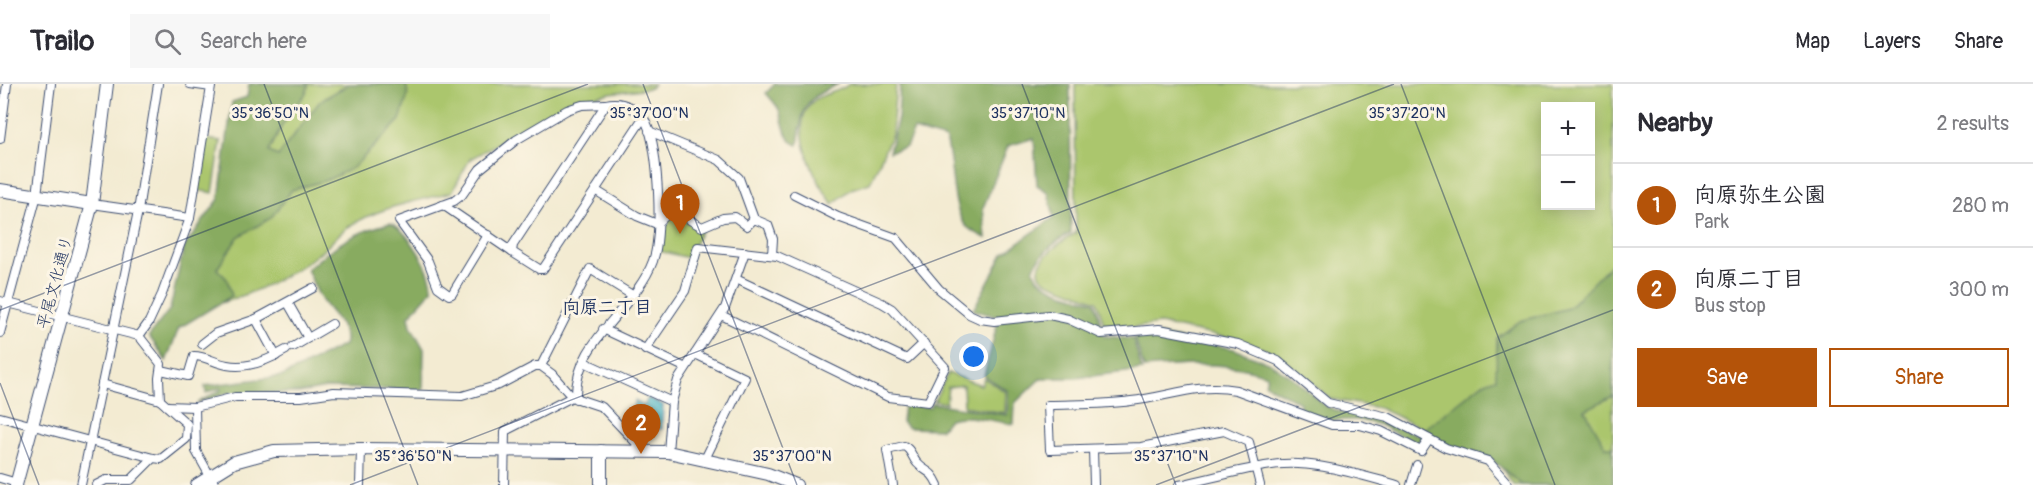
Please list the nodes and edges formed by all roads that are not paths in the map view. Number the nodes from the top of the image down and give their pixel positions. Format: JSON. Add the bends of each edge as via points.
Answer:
{"nodes":[{"id":1,"x":8,"y":84,"type":"edge"},
{"id":2,"x":51,"y":84,"type":"edge"},
{"id":3,"x":107,"y":84,"type":"edge"},
{"id":4,"x":158,"y":84,"type":"edge"},
{"id":5,"x":190,"y":84,"type":"edge"},
{"id":6,"x":606,"y":104,"type":"junction"},
{"id":7,"x":643,"y":118,"type":"junction"},
{"id":8,"x":650,"y":131,"type":"junction"},
{"id":9,"x":0,"y":139,"type":"edge"},
{"id":10,"x":0,"y":190,"type":"edge"},
{"id":11,"x":595,"y":190,"type":"junction"},
{"id":12,"x":37,"y":195,"type":"junction"},
{"id":13,"x":794,"y":195,"type":"dead end"},
{"id":14,"x":92,"y":204,"type":"junction"},
{"id":15,"x":443,"y":204,"type":"junction"},
{"id":16,"x":138,"y":211,"type":"junction"},
{"id":17,"x":190,"y":218,"type":"junction"},
{"id":18,"x":754,"y":219,"type":"junction"},
{"id":19,"x":657,"y":224,"type":"junction"},
{"id":20,"x":488,"y":236,"type":"junction"},
{"id":21,"x":512,"y":252,"type":"junction"},
{"id":22,"x":745,"y":252,"type":"junction"},
{"id":23,"x":772,"y":255,"type":"junction"},
{"id":24,"x":736,"y":279,"type":"junction"},
{"id":25,"x":313,"y":288,"type":"dead end"},
{"id":26,"x":632,"y":295,"type":"junction"},
{"id":27,"x":4,"y":302,"type":"edge"},
{"id":28,"x":288,"y":303,"type":"junction"},
{"id":29,"x":721,"y":315,"type":"junction"},
{"id":30,"x":62,"y":316,"type":"junction"},
{"id":31,"x":256,"y":319,"type":"junction"},
{"id":32,"x":332,"y":324,"type":"dead end"},
{"id":33,"x":113,"y":329,"type":"junction"},
{"id":34,"x":603,"y":329,"type":"junction"},
{"id":35,"x":0,"y":333,"type":"edge"},
{"id":36,"x":139,"y":336,"type":"junction"},
{"id":37,"x":308,"y":338,"type":"junction"},
{"id":38,"x":924,"y":342,"type":"junction"},
{"id":39,"x":202,"y":344,"type":"dead end"},
{"id":40,"x":645,"y":350,"type":"junction"},
{"id":41,"x":694,"y":354,"type":"junction"},
{"id":42,"x":276,"y":356,"type":"junction"},
{"id":43,"x":584,"y":362,"type":"junction"},
{"id":44,"x":541,"y":366,"type":"junction"},
{"id":45,"x":684,"y":367,"type":"junction"},
{"id":46,"x":161,"y":370,"type":"junction"},
{"id":47,"x":102,"y":384,"type":"junction"},
{"id":48,"x":574,"y":398,"type":"junction"},
{"id":49,"x":672,"y":402,"type":"junction"},
{"id":50,"x":163,"y":403,"type":"junction"},
{"id":51,"x":195,"y":406,"type":"junction"},
{"id":52,"x":0,"y":417,"type":"edge"},
{"id":53,"x":32,"y":425,"type":"junction"},
{"id":54,"x":1429,"y":439,"type":"junction"},
{"id":55,"x":90,"y":441,"type":"junction"},
{"id":56,"x":361,"y":449,"type":"junction"},
{"id":57,"x":1093,"y":449,"type":"junction"},
{"id":58,"x":504,"y":450,"type":"junction"},
{"id":59,"x":601,"y":451,"type":"junction"},
{"id":60,"x":644,"y":451,"type":"junction"},
{"id":61,"x":668,"y":452,"type":"junction"},
{"id":62,"x":153,"y":458,"type":"junction"},
{"id":63,"x":705,"y":459,"type":"junction"},
{"id":64,"x":1416,"y":465,"type":"dead end"},
{"id":65,"x":1256,"y":468,"type":"junction"},
{"id":66,"x":0,"y":478,"type":"edge"},
{"id":67,"x":212,"y":480,"type":"edge"},
{"id":68,"x":767,"y":480,"type":"edge"},
{"id":69,"x":17,"y":484,"type":"edge"},
{"id":70,"x":81,"y":485,"type":"edge"},
{"id":71,"x":96,"y":485,"type":"edge"},
{"id":72,"x":197,"y":485,"type":"edge"},
{"id":73,"x":360,"y":485,"type":"edge"},
{"id":74,"x":504,"y":485,"type":"edge"},
{"id":75,"x":601,"y":485,"type":"edge"},
{"id":76,"x":795,"y":485,"type":"edge"},
{"id":77,"x":893,"y":485,"type":"edge"},
{"id":78,"x":938,"y":485,"type":"edge"},
{"id":79,"x":1094,"y":485,"type":"edge"},
{"id":80,"x":1179,"y":485,"type":"edge"},
{"id":81,"x":1260,"y":485,"type":"edge"},
{"id":82,"x":1397,"y":485,"type":"edge"},
{"id":83,"x":1411,"y":485,"type":"edge"},
{"id":84,"x":1509,"y":485,"type":"edge"}],
"edges":[{"from":1,"to":9,"type":"street"},
{"from":2,"to":12,"type":"street"},
{"from":3,"to":14,"type":"street","name":"平尾文化通り"},
{"from":4,"to":16,"type":"street"},
{"from":5,"to":17,"type":"street","via":[[211,87]]},
{"from":6,"to":7,"type":"street","via":[[630,106]]},
{"from":6,"to":15,"type":"street","via":[[567,110],[516,140],[480,169],[462,195]]},
{"from":6,"to":21,"type":"street"},
{"from":7,"to":8,"type":"street"},
{"from":7,"to":11,"type":"street"},
{"from":8,"to":18,"type":"street","via":[[719,160],[739,178]]},
{"from":8,"to":19,"type":"street","via":[[656,156]]},
{"from":10,"to":12,"type":"street"},
{"from":11,"to":19,"type":"street"},
{"from":11,"to":21,"type":"street","via":[[543,269]]},
{"from":12,"to":14,"type":"street"},
{"from":12,"to":27,"type":"street"},
{"from":13,"to":54,"type":"street","via":[[838,217],[896,238],[939,290],[980,319],[1049,315],[1101,334],[1159,329],[1238,344],[1278,361],[1328,402],[1388,417]]},
{"from":14,"to":16,"type":"street"},
{"from":14,"to":30,"type":"street","name":"平尾文化通り"},
{"from":15,"to":20,"type":"street"},
{"from":15,"to":20,"type":"street","via":[[399,221],[428,261],[438,287],[449,295]]},
{"from":16,"to":17,"type":"street"},
{"from":16,"to":33,"type":"street"},
{"from":17,"to":36,"type":"street","via":[[162,294]]},
{"from":18,"to":19,"type":"street","via":[[747,226],[735,217],[702,227],[690,220],[686,201]]},
{"from":18,"to":23,"type":"street","via":[[768,225],[773,239]]},
{"from":19,"to":26,"type":"street","via":[[653,261]]},
{"from":20,"to":21,"type":"street"},
{"from":22,"to":23,"type":"street"},
{"from":22,"to":24,"type":"street"},
{"from":22,"to":40,"type":"street","via":[[698,247],[685,291]]},
{"from":23,"to":38,"type":"street","via":[[892,309]]},
{"from":24,"to":29,"type":"street"},
{"from":24,"to":38,"type":"street","via":[[906,359]]},
{"from":25,"to":28,"type":"street"},
{"from":26,"to":34,"type":"street"},
{"from":26,"to":44,"type":"street","via":[[591,269]]},
{"from":27,"to":30,"type":"street"},
{"from":27,"to":35,"type":"street"},
{"from":28,"to":31,"type":"street"},
{"from":28,"to":37,"type":"street"},
{"from":29,"to":38,"type":"street","via":[[888,397],[928,402],[945,367]]},
{"from":29,"to":41,"type":"street"},
{"from":30,"to":33,"type":"street"},
{"from":30,"to":53,"type":"street","name":"平尾文化通り"},
{"from":31,"to":39,"type":"street","via":[[216,333]]},
{"from":31,"to":42,"type":"street"},
{"from":32,"to":37,"type":"street"},
{"from":33,"to":36,"type":"street"},
{"from":33,"to":47,"type":"street"},
{"from":34,"to":40,"type":"street"},
{"from":34,"to":43,"type":"street"},
{"from":36,"to":46,"type":"street","via":[[161,364]]},
{"from":37,"to":42,"type":"street"},
{"from":40,"to":45,"type":"street"},
{"from":41,"to":45,"type":"street"},
{"from":41,"to":63,"type":"street","via":[[745,378]]},
{"from":42,"to":46,"type":"street","via":[[227,365],[194,356],[188,376]]},
{"from":43,"to":48,"type":"street"},
{"from":43,"to":49,"type":"street"},
{"from":44,"to":48,"type":"street"},
{"from":44,"to":51,"type":"street","via":[[481,393],[462,396],[334,392],[301,397],[235,397]]},
{"from":45,"to":49,"type":"street"},
{"from":46,"to":50,"type":"street"},
{"from":47,"to":50,"type":"street"},
{"from":47,"to":55,"type":"street"},
{"from":48,"to":58,"type":"street","via":[[505,431]]},
{"from":48,"to":60,"type":"street","via":[[602,407]]},
{"from":49,"to":61,"type":"street"},
{"from":50,"to":51,"type":"street"},
{"from":50,"to":62,"type":"street","via":[[187,423],[186,439],[161,459]]},
{"from":51,"to":67,"type":"street","via":[[196,451]]},
{"from":52,"to":53,"type":"street"},
{"from":53,"to":55,"type":"street"},
{"from":53,"to":69,"type":"street","name":"平尾文化通り"},
{"from":54,"to":57,"type":"street","via":[[1421,451],[1381,431],[1360,425],[1332,425],[1221,387],[1190,388],[1130,402],[1048,405],[1050,450]]},
{"from":54,"to":84,"type":"street","via":[[1488,461]]},
{"from":55,"to":62,"type":"street"},
{"from":55,"to":70,"type":"street"},
{"from":56,"to":58,"type":"street"},
{"from":56,"to":67,"type":"street","via":[[274,451],[234,462]]},
{"from":56,"to":73,"type":"street"},
{"from":57,"to":65,"type":"street","via":[[1141,447],[1224,431],[1249,442]]},
{"from":57,"to":79,"type":"street"},
{"from":58,"to":59,"type":"street"},
{"from":58,"to":74,"type":"street"},
{"from":59,"to":60,"type":"street"},
{"from":59,"to":75,"type":"street"},
{"from":60,"to":61,"type":"street"},
{"from":61,"to":63,"type":"street"},
{"from":62,"to":71,"type":"street","via":[[131,480],[106,480]]},
{"from":63,"to":68,"type":"street"},
{"from":64,"to":83,"type":"street"},
{"from":65,"to":80,"type":"street"},
{"from":65,"to":81,"type":"street"},
{"from":65,"to":82,"type":"street","via":[[1295,464],[1324,467]]},
{"from":66,"to":69,"type":"street"},
{"from":67,"to":72,"type":"street"},
{"from":68,"to":76,"type":"street"},
{"from":77,"to":78,"type":"street","via":[[887,450],[904,446],[917,463],[933,473]]}]}
